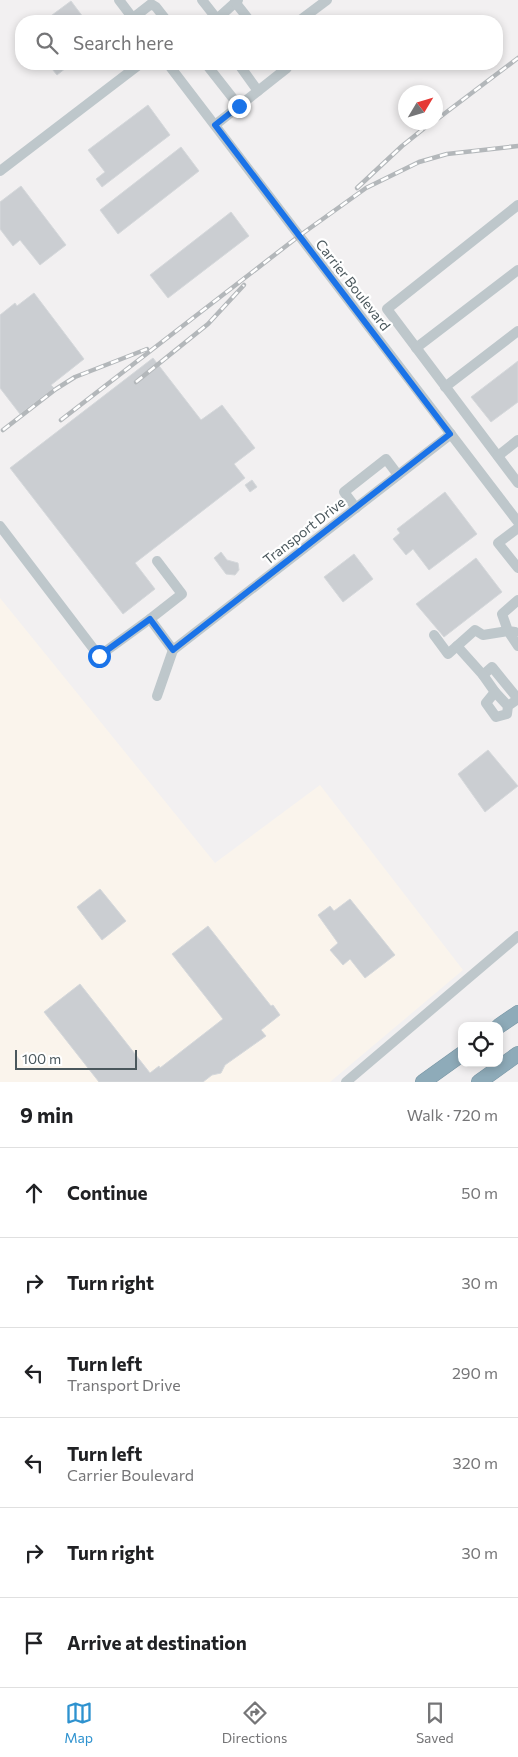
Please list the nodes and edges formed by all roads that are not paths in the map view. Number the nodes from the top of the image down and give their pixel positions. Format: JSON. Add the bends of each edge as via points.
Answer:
{"nodes":[{"id":1,"x":119,"y":0,"type":"edge"},
{"id":2,"x":202,"y":0,"type":"edge"},
{"id":3,"x":327,"y":0,"type":"edge"},
{"id":4,"x":236,"y":1,"type":"edge"},
{"id":5,"x":149,"y":2,"type":"edge"},
{"id":6,"x":130,"y":15,"type":"edge"},
{"id":7,"x":138,"y":15,"type":"edge"},
{"id":8,"x":162,"y":15,"type":"edge"},
{"id":9,"x":212,"y":15,"type":"edge"},
{"id":10,"x":221,"y":15,"type":"edge"},
{"id":11,"x":246,"y":15,"type":"edge"},
{"id":12,"x":307,"y":15,"type":"edge"},
{"id":13,"x":132,"y":70,"type":"edge"},
{"id":14,"x":173,"y":70,"type":"edge"},
{"id":15,"x":211,"y":70,"type":"edge"},
{"id":16,"x":243,"y":70,"type":"edge"},
{"id":17,"x":281,"y":70,"type":"edge"},
{"id":18,"x":258,"y":91,"type":"junction"},
{"id":19,"x":239,"y":106,"type":"junction"},
{"id":20,"x":215,"y":125,"type":"junction"},
{"id":21,"x":0,"y":171,"type":"edge"},
{"id":22,"x":518,"y":205,"type":"edge"},
{"id":23,"x":518,"y":270,"type":"edge"},
{"id":24,"x":518,"y":331,"type":"edge"},
{"id":25,"x":416,"y":348,"type":"junction"},
{"id":26,"x":445,"y":387,"type":"junction"},
{"id":27,"x":450,"y":434,"type":"junction"},
{"id":28,"x":518,"y":440,"type":"edge"},
{"id":29,"x":498,"y":456,"type":"junction"},
{"id":30,"x":398,"y":475,"type":"junction"},
{"id":31,"x":518,"y":483,"type":"edge"},
{"id":32,"x":356,"y":508,"type":"junction"},
{"id":33,"x":518,"y":522,"type":"edge"},
{"id":34,"x":0,"y":526,"type":"edge"},
{"id":35,"x":518,"y":528,"type":"edge"},
{"id":36,"x":156,"y":561,"type":"dead end"},
{"id":37,"x":518,"y":568,"type":"edge"},
{"id":38,"x":518,"y":600,"type":"edge"},
{"id":39,"x":150,"y":619,"type":"junction"},
{"id":40,"x":513,"y":632,"type":"edge"},
{"id":41,"x":434,"y":635,"type":"dead end"},
{"id":42,"x":458,"y":646,"type":"junction"},
{"id":43,"x":518,"y":646,"type":"edge"},
{"id":44,"x":173,"y":650,"type":"junction"},
{"id":45,"x":482,"y":675,"type":"junction"},
{"id":46,"x":495,"y":692,"type":"junction"},
{"id":47,"x":157,"y":696,"type":"dead end"},
{"id":48,"x":518,"y":699,"type":"edge"},
{"id":49,"x":508,"y":706,"type":"junction"},
{"id":50,"x":518,"y":936,"type":"edge"},
{"id":51,"x":518,"y":1013,"type":"edge"},
{"id":52,"x":503,"y":1023,"type":"edge"},
{"id":53,"x":518,"y":1054,"type":"edge"},
{"id":54,"x":458,"y":1057,"type":"edge"},
{"id":55,"x":346,"y":1082,"type":"edge"},
{"id":56,"x":423,"y":1082,"type":"edge"},
{"id":57,"x":479,"y":1082,"type":"edge"}],
"edges":[{"from":1,"to":6,"type":"street"},
{"from":2,"to":9,"type":"street"},
{"from":3,"to":12,"type":"street"},
{"from":4,"to":10,"type":"street"},
{"from":4,"to":11,"type":"street"},
{"from":5,"to":7,"type":"street"},
{"from":5,"to":8,"type":"street"},
{"from":13,"to":21,"type":"street"},
{"from":14,"to":20,"type":"street","name":"Carrier Boulevard"},
{"from":15,"to":19,"type":"street"},
{"from":16,"to":18,"type":"street"},
{"from":17,"to":18,"type":"street"},
{"from":18,"to":19,"type":"street"},
{"from":19,"to":20,"type":"street"},
{"from":20,"to":27,"type":"street","name":"Carrier Boulevard"},
{"from":22,"to":25,"type":"street","via":[[386,309]]},
{"from":23,"to":25,"type":"street"},
{"from":24,"to":26,"type":"street"},
{"from":25,"to":26,"type":"street"},
{"from":26,"to":29,"type":"street"},
{"from":27,"to":30,"type":"street","name":"Transport Drive"},
{"from":27,"to":33,"type":"street","name":"Carrier Boulevard"},
{"from":28,"to":29,"type":"street"},
{"from":29,"to":31,"type":"street"},
{"from":30,"to":32,"type":"street","name":"Transport Drive"},
{"from":30,"to":32,"type":"street","via":[[386,459],[379,464],[344,492]]},
{"from":32,"to":44,"type":"street","name":"Transport Drive"},
{"from":34,"to":39,"type":"street","via":[[99,656]]},
{"from":35,"to":37,"type":"street","via":[[498,543]]},
{"from":36,"to":39,"type":"street","via":[[182,594]]},
{"from":38,"to":40,"type":"street","via":[[502,614]]},
{"from":39,"to":44,"type":"street"},
{"from":40,"to":42,"type":"street","via":[[484,635],[475,630]]},
{"from":40,"to":43,"type":"street"},
{"from":41,"to":42,"type":"street","via":[[448,654]]},
{"from":42,"to":45,"type":"street"},
{"from":44,"to":47,"type":"street"},
{"from":45,"to":46,"type":"street"},
{"from":45,"to":48,"type":"street","via":[[492,667]]},
{"from":46,"to":49,"type":"street"},
{"from":46,"to":49,"type":"street","via":[[486,702],[496,716],[506,714]]},
{"from":48,"to":49,"type":"street"},
{"from":50,"to":55,"type":"street"},
{"from":51,"to":52,"type":"highway"},
{"from":53,"to":57,"type":"highway"},
{"from":54,"to":56,"type":"highway"}]}
